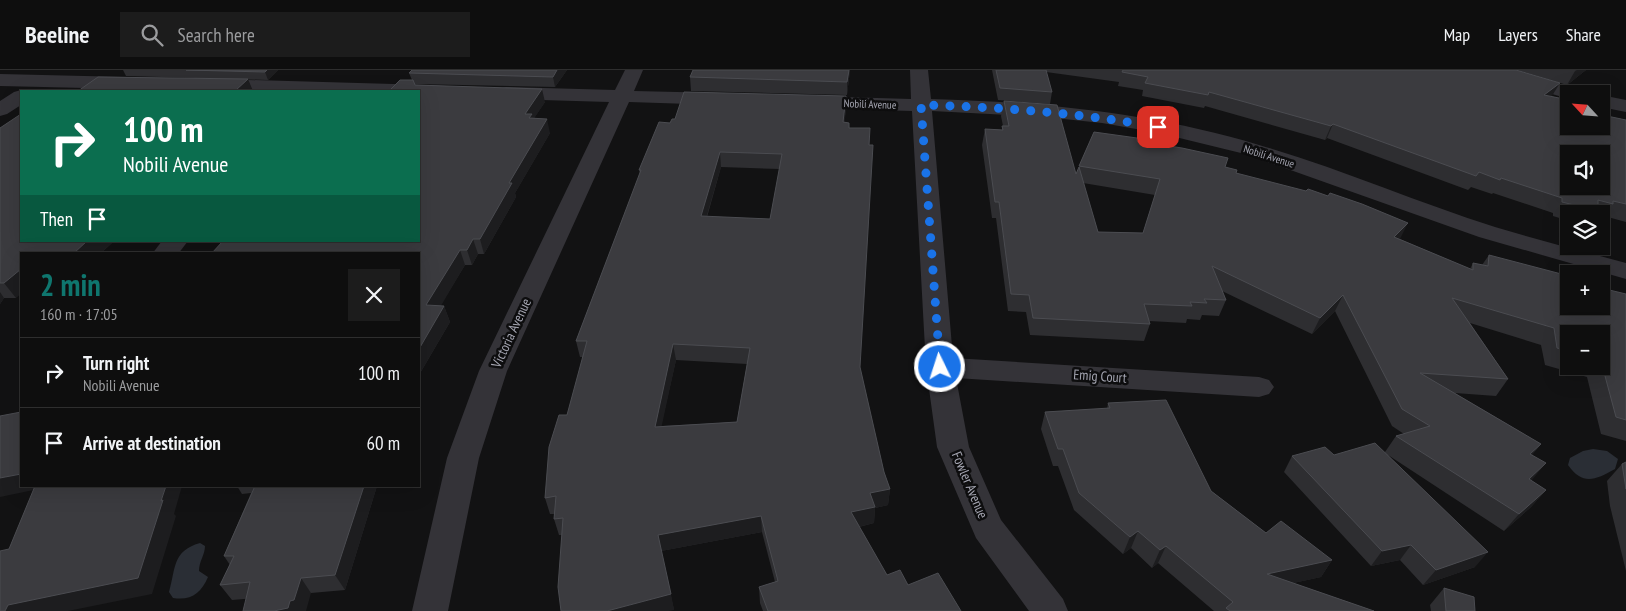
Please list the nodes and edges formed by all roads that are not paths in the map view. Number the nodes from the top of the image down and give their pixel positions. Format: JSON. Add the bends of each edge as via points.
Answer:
{"nodes":[{"id":1,"x":634,"y":70,"type":"edge"},
{"id":2,"x":919,"y":70,"type":"edge"},
{"id":3,"x":1490,"y":70,"type":"edge"},
{"id":4,"x":0,"y":80,"type":"edge"},
{"id":5,"x":142,"y":83,"type":"edge"},
{"id":6,"x":191,"y":85,"type":"edge"},
{"id":7,"x":36,"y":86,"type":"edge"},
{"id":8,"x":329,"y":90,"type":"edge"},
{"id":9,"x":1560,"y":90,"type":"edge"},
{"id":10,"x":420,"y":91,"type":"edge"},
{"id":11,"x":445,"y":91,"type":"edge"},
{"id":12,"x":484,"y":92,"type":"edge"},
{"id":13,"x":20,"y":97,"type":"edge"},
{"id":14,"x":622,"y":97,"type":"junction"},
{"id":15,"x":738,"y":100,"type":"edge"},
{"id":16,"x":787,"y":101,"type":"edge"},
{"id":17,"x":1610,"y":103,"type":"edge"},
{"id":18,"x":921,"y":105,"type":"junction"},
{"id":19,"x":1626,"y":106,"type":"edge"},
{"id":20,"x":0,"y":110,"type":"edge"},
{"id":21,"x":175,"y":242,"type":"edge"},
{"id":22,"x":166,"y":252,"type":"edge"},
{"id":23,"x":1626,"y":271,"type":"edge"},
{"id":24,"x":940,"y":367,"type":"junction"},
{"id":25,"x":1259,"y":386,"type":"dead end"},
{"id":26,"x":430,"y":611,"type":"edge"},
{"id":27,"x":1050,"y":611,"type":"edge"}],
"edges":[{"from":1,"to":14,"type":"street","name":"Victoria Avenue"},
{"from":2,"to":18,"type":"street","name":"Fowler Avenue"},
{"from":3,"to":9,"type":"street"},
{"from":4,"to":7,"type":"street"},
{"from":5,"to":7,"type":"street"},
{"from":6,"to":8,"type":"street"},
{"from":10,"to":11,"type":"street"},
{"from":12,"to":14,"type":"street"},
{"from":13,"to":20,"type":"street"},
{"from":14,"to":15,"type":"street"},
{"from":14,"to":26,"type":"street","name":"Victoria Avenue","via":[[493,371],[463,458]]},
{"from":16,"to":18,"type":"street","name":"Nobili Avenue"},
{"from":17,"to":19,"type":"street"},
{"from":18,"to":23,"type":"street","name":"Nobili Avenue","via":[[1102,117],[1224,142],[1487,232]]},
{"from":18,"to":24,"type":"street","name":"Fowler Avenue"},
{"from":21,"to":22,"type":"street"},
{"from":24,"to":25,"type":"street","name":"Emig Court"},
{"from":24,"to":27,"type":"street","name":"Fowler Avenue","via":[[953,447],[988,528]]}]}
